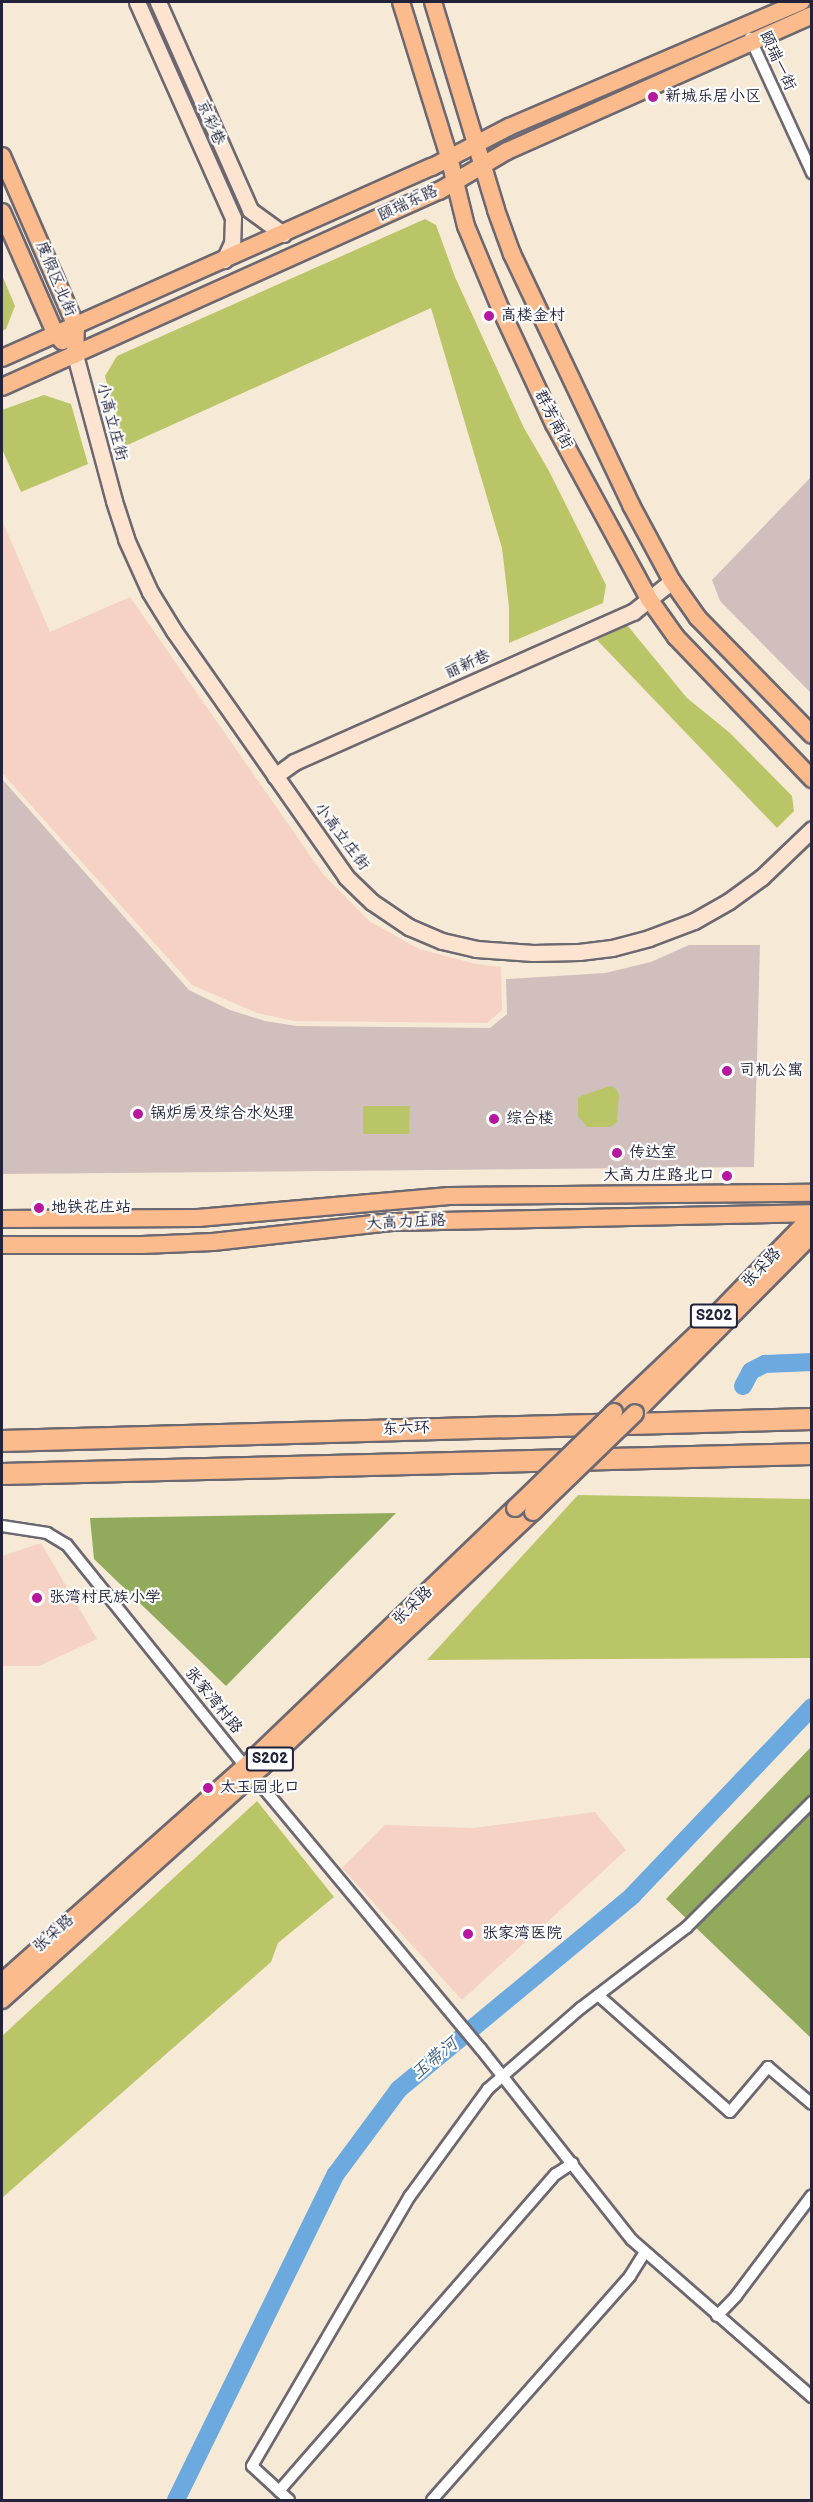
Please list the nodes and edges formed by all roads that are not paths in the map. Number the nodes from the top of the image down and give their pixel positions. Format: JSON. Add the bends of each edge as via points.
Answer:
{"nodes":[{"id":1,"x":137,"y":2,"type":"edge"},
{"id":2,"x":158,"y":2,"type":"edge"},
{"id":3,"x":401,"y":2,"type":"edge"},
{"id":4,"x":433,"y":2,"type":"edge"},
{"id":5,"x":801,"y":2,"type":"edge"},
{"id":6,"x":812,"y":15,"type":"edge"},
{"id":7,"x":748,"y":34,"type":"junction"},
{"id":8,"x":476,"y":143,"type":"junction"},
{"id":9,"x":2,"y":156,"type":"edge"},
{"id":10,"x":449,"y":157,"type":"junction"},
{"id":11,"x":482,"y":166,"type":"junction"},
{"id":12,"x":812,"y":173,"type":"edge"},
{"id":13,"x":455,"y":181,"type":"junction"},
{"id":14,"x":2,"y":212,"type":"edge"},
{"id":15,"x":283,"y":234,"type":"junction"},
{"id":16,"x":224,"y":260,"type":"junction"},
{"id":17,"x":76,"y":326,"type":"junction"},
{"id":18,"x":55,"y":333,"type":"junction"},
{"id":19,"x":75,"y":355,"type":"junction"},
{"id":20,"x":2,"y":358,"type":"edge"},
{"id":21,"x":2,"y":387,"type":"edge"},
{"id":22,"x":672,"y":581,"type":"junction"},
{"id":23,"x":649,"y":599,"type":"junction"},
{"id":24,"x":812,"y":735,"type":"edge"},
{"id":25,"x":275,"y":776,"type":"junction"},
{"id":26,"x":812,"y":779,"type":"edge"},
{"id":27,"x":812,"y":829,"type":"edge"},
{"id":28,"x":749,"y":1192,"type":"junction"},
{"id":29,"x":812,"y":1193,"type":"edge"},
{"id":30,"x":812,"y":1214,"type":"edge"},
{"id":31,"x":752,"y":1215,"type":"junction"},
{"id":32,"x":2,"y":1219,"type":"edge"},
{"id":33,"x":812,"y":1234,"type":"edge"},
{"id":34,"x":2,"y":1245,"type":"edge"},
{"id":35,"x":812,"y":1419,"type":"edge"},
{"id":36,"x":4,"y":1440,"type":"edge"},
{"id":37,"x":806,"y":1455,"type":"edge"},
{"id":38,"x":2,"y":1474,"type":"edge"},
{"id":39,"x":2,"y":1526,"type":"edge"},
{"id":40,"x":250,"y":1771,"type":"junction"},
{"id":41,"x":812,"y":1802,"type":"edge"},
{"id":42,"x":2,"y":1982,"type":"edge"},
{"id":43,"x":598,"y":1995,"type":"junction"},
{"id":44,"x":2,"y":2000,"type":"edge"},
{"id":45,"x":502,"y":2075,"type":"junction"},
{"id":46,"x":812,"y":2104,"type":"edge"},
{"id":47,"x":573,"y":2163,"type":"junction"},
{"id":48,"x":812,"y":2195,"type":"edge"},
{"id":49,"x":645,"y":2252,"type":"junction"},
{"id":50,"x":717,"y":2316,"type":"junction"},
{"id":51,"x":812,"y":2397,"type":"edge"},
{"id":52,"x":279,"y":2491,"type":"junction"},
{"id":53,"x":289,"y":2500,"type":"edge"},
{"id":54,"x":432,"y":2500,"type":"edge"}],
"edges":[{"from":1,"to":16,"type":"street","name":"京彩巷","via":[[233,218],[233,237]]},
{"from":2,"to":15,"type":"street","name":"京彩巷","via":[[250,210]]},
{"from":3,"to":10,"type":"main road","name":"群芳南街"},
{"from":4,"to":8,"type":"main road","name":"群芳南街"},
{"from":5,"to":7,"type":"main road","name":"颐瑞东路"},
{"from":6,"to":7,"type":"main road","name":"颐瑞东路"},
{"from":7,"to":8,"type":"main road","name":"颐瑞东路"},
{"from":7,"to":11,"type":"main road","name":"颐瑞东路"},
{"from":7,"to":12,"type":"street","name":"颐瑞一街"},
{"from":8,"to":10,"type":"main road","name":"颐瑞东路"},
{"from":8,"to":11,"type":"main road","name":"群芳南街"},
{"from":9,"to":17,"type":"main road","name":"度假区北街"},
{"from":10,"to":13,"type":"main road","name":"群芳南街"},
{"from":10,"to":15,"type":"main road","name":"颐瑞东路"},
{"from":11,"to":13,"type":"main road","name":"颐瑞东路"},
{"from":11,"to":22,"type":"main road","name":"群芳南街","via":[[512,254],[631,505]]},
{"from":13,"to":19,"type":"main road","name":"颐瑞东路"},
{"from":13,"to":23,"type":"main road","name":"群芳南街","via":[[471,237],[539,393]]},
{"from":14,"to":18,"type":"main road","name":"度假区北街"},
{"from":15,"to":16,"type":"main road","name":"颐瑞东路"},
{"from":16,"to":17,"type":"main road","name":"颐瑞东路"},
{"from":17,"to":18,"type":"main road","name":"颐瑞东路"},
{"from":17,"to":19,"type":"main road","name":"度假区北街"},
{"from":18,"to":19,"type":"main road","name":"度假区北街"},
{"from":18,"to":20,"type":"main road","name":"颐瑞东路"},
{"from":19,"to":21,"type":"main road","name":"颐瑞东路"},
{"from":19,"to":25,"type":"street","name":"小高立庄街","via":[[126,539],[150,592]]},
{"from":22,"to":23,"type":"street","name":"丽新巷"},
{"from":22,"to":24,"type":"main road","name":"群芳南街","via":[[698,618]]},
{"from":23,"to":25,"type":"street","name":"丽新巷","via":[[627,615],[294,762]]},
{"from":23,"to":26,"type":"main road","name":"群芳南街","via":[[676,637]]},
{"from":25,"to":27,"type":"street","name":"小高立庄街","via":[[346,877],[372,902],[409,927],[442,941],[502,952],[612,948],[694,921],[762,877]]},
{"from":28,"to":29,"type":"main road","name":"大高力庄路"},
{"from":28,"to":31,"type":"main road","via":[[759,1200]]},
{"from":28,"to":32,"type":"main road","name":"大高力庄路","via":[[449,1196],[198,1218]]},
{"from":30,"to":31,"type":"main road","name":"大高力庄路"},
{"from":30,"to":40,"type":"main road","name":"张采路","number":"S202","bridge":true,"via":[[705,1326]]},
{"from":31,"to":34,"type":"main road","name":"大高力庄路","via":[[391,1222],[213,1242]]},
{"from":33,"to":40,"type":"main road","name":"张采路","number":"S202","bridge":true,"via":[[533,1512]]},
{"from":35,"to":36,"type":"highway","name":"东六环"},
{"from":37,"to":38,"type":"highway"},
{"from":39,"to":40,"type":"street","name":"张家湾村路","via":[[47,1533],[67,1545]]},
{"from":40,"to":42,"type":"main road","name":"张采路","number":"S202"},
{"from":40,"to":44,"type":"main road","name":"张采路","number":"S202"},
{"from":40,"to":45,"type":"street","name":"张家湾村路"},
{"from":41,"to":43,"type":"street","via":[[687,1928]]},
{"from":43,"to":45,"type":"street"},
{"from":43,"to":46,"type":"street","via":[[730,2112],[768,2067]]},
{"from":45,"to":47,"type":"street","name":"张家湾村路"},
{"from":45,"to":52,"type":"street","via":[[410,2196],[252,2466]]},
{"from":47,"to":49,"type":"street","name":"张家湾村路"},
{"from":47,"to":52,"type":"street","via":[[556,2174]]},
{"from":48,"to":50,"type":"street"},
{"from":49,"to":50,"type":"street","name":"张家湾村路"},
{"from":49,"to":54,"type":"street","via":[[630,2276]]},
{"from":50,"to":51,"type":"street","name":"张家湾村路"},
{"from":52,"to":53,"type":"street"}]}
